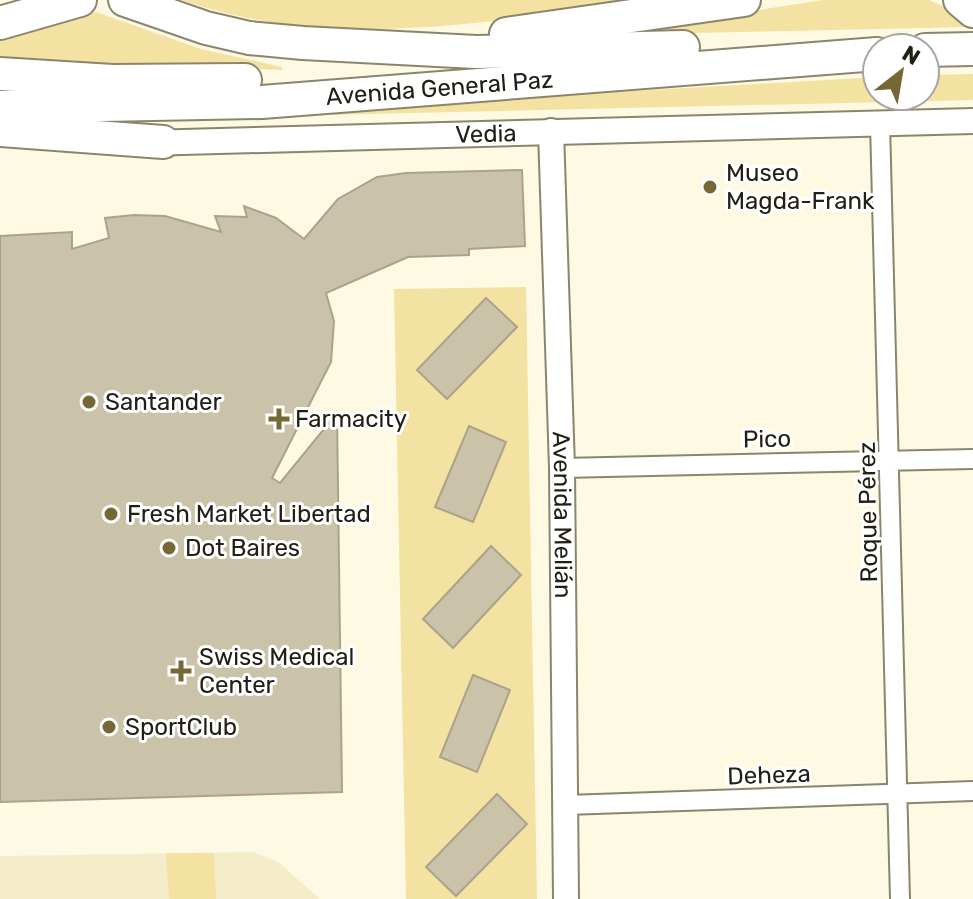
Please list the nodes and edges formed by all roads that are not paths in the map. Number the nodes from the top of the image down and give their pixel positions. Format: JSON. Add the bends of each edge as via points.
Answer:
{"nodes":[{"id":1,"x":80,"y":0,"type":"edge"},
{"id":2,"x":125,"y":0,"type":"edge"},
{"id":3,"x":744,"y":0,"type":"edge"},
{"id":4,"x":960,"y":0,"type":"edge"},
{"id":5,"x":973,"y":11,"type":"edge"},
{"id":6,"x":0,"y":23,"type":"edge"},
{"id":7,"x":861,"y":46,"type":"edge"},
{"id":8,"x":419,"y":47,"type":"junction"},
{"id":9,"x":973,"y":49,"type":"edge"},
{"id":10,"x":941,"y":50,"type":"edge"},
{"id":11,"x":861,"y":55,"type":"edge"},
{"id":12,"x":0,"y":74,"type":"edge"},
{"id":13,"x":496,"y":81,"type":"junction"},
{"id":14,"x":0,"y":107,"type":"edge"},
{"id":15,"x":973,"y":121,"type":"edge"},
{"id":16,"x":880,"y":123,"type":"junction"},
{"id":17,"x":0,"y":130,"type":"edge"},
{"id":18,"x":551,"y":131,"type":"junction"},
{"id":19,"x":163,"y":142,"type":"junction"},
{"id":20,"x":0,"y":147,"type":"edge"},
{"id":21,"x":973,"y":459,"type":"edge"},
{"id":22,"x":891,"y":460,"type":"junction"},
{"id":23,"x":562,"y":468,"type":"junction"},
{"id":24,"x":973,"y":791,"type":"edge"},
{"id":25,"x":899,"y":793,"type":"junction"},
{"id":26,"x":566,"y":805,"type":"junction"},
{"id":27,"x":566,"y":899,"type":"edge"},
{"id":28,"x":900,"y":899,"type":"edge"}],
"edges":[{"from":1,"to":6,"type":"highway"},
{"from":2,"to":8,"type":"highway","via":[[249,38]]},
{"from":3,"to":8,"type":"highway"},
{"from":4,"to":5,"type":"highway"},
{"from":7,"to":8,"type":"highway","via":[[476,52]]},
{"from":9,"to":10,"type":"highway"},
{"from":11,"to":13,"type":"highway","name":"Avenida General Paz"},
{"from":12,"to":13,"type":"highway","via":[[112,81]]},
{"from":13,"to":14,"type":"highway","name":"Avenida General Paz","via":[[262,102]]},
{"from":15,"to":16,"type":"street","name":"Vedia"},
{"from":16,"to":18,"type":"street","name":"Vedia"},
{"from":16,"to":22,"type":"street","name":"Roque Pérez"},
{"from":17,"to":19,"type":"highway"},
{"from":18,"to":19,"type":"street","name":"Vedia"},
{"from":18,"to":23,"type":"street","name":"Avenida Melián"},
{"from":19,"to":20,"type":"street","name":"Vedia"},
{"from":21,"to":22,"type":"street","name":"Pico"},
{"from":22,"to":23,"type":"street","name":"Pico"},
{"from":22,"to":25,"type":"street","name":"Roque Pérez"},
{"from":23,"to":26,"type":"street","name":"Avenida Melián"},
{"from":24,"to":25,"type":"street","name":"Deheza"},
{"from":25,"to":26,"type":"street","name":"Deheza"},
{"from":25,"to":28,"type":"street","name":"Roque Pérez"},
{"from":26,"to":27,"type":"street","name":"Avenida Melián"}]}
